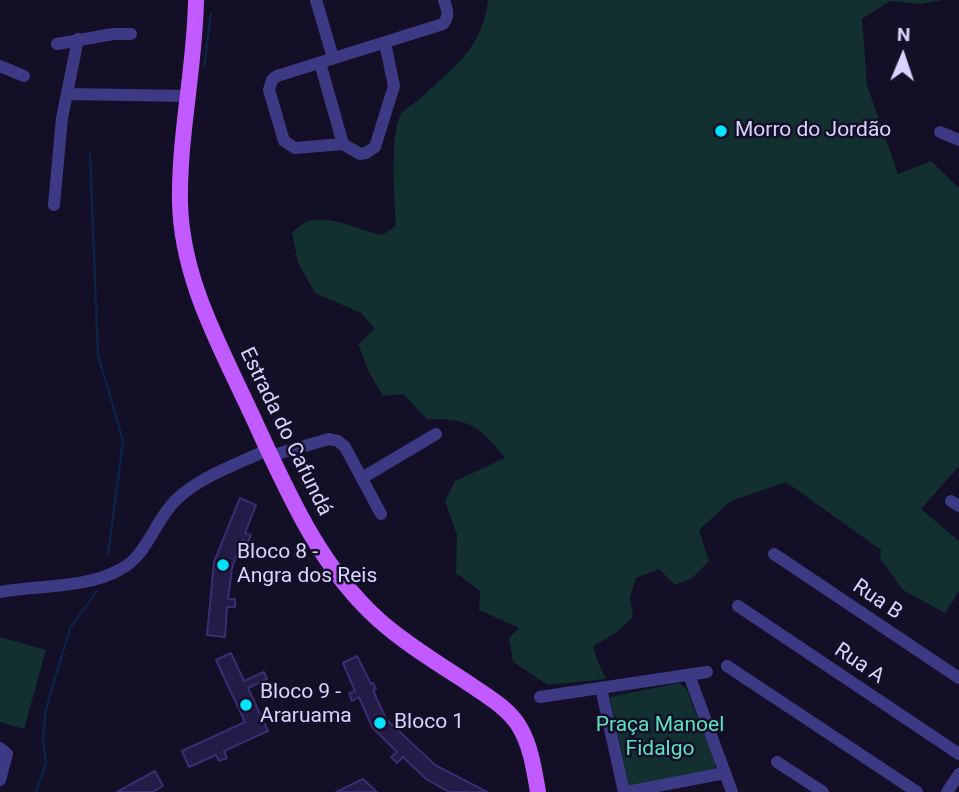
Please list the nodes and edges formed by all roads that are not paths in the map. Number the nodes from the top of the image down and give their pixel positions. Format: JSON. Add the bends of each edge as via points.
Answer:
{"nodes":[{"id":1,"x":316,"y":0,"type":"edge"},
{"id":2,"x":444,"y":0,"type":"edge"},
{"id":3,"x":200,"y":1,"type":"edge"},
{"id":4,"x":131,"y":34,"type":"dead end"},
{"id":5,"x":78,"y":39,"type":"junction"},
{"id":6,"x":385,"y":43,"type":"junction"},
{"id":7,"x":57,"y":44,"type":"dead end"},
{"id":8,"x":327,"y":60,"type":"junction"},
{"id":9,"x":0,"y":66,"type":"edge"},
{"id":10,"x":24,"y":76,"type":"dead end"},
{"id":11,"x":69,"y":94,"type":"junction"},
{"id":12,"x":188,"y":96,"type":"junction"},
{"id":13,"x":940,"y":132,"type":"dead end"},
{"id":14,"x":959,"y":141,"type":"edge"},
{"id":15,"x":343,"y":144,"type":"junction"},
{"id":16,"x":54,"y":205,"type":"dead end"},
{"id":17,"x":436,"y":434,"type":"dead end"},
{"id":18,"x":268,"y":453,"type":"junction"},
{"id":19,"x":362,"y":478,"type":"junction"},
{"id":20,"x":381,"y":514,"type":"dead end"},
{"id":21,"x":774,"y":554,"type":"dead end"},
{"id":22,"x":0,"y":592,"type":"edge"},
{"id":23,"x":738,"y":606,"type":"dead end"},
{"id":24,"x":727,"y":666,"type":"dead end"},
{"id":25,"x":707,"y":672,"type":"dead end"},
{"id":26,"x":689,"y":675,"type":"junction"},
{"id":27,"x":959,"y":678,"type":"edge"},
{"id":28,"x":601,"y":688,"type":"junction"},
{"id":29,"x":540,"y":698,"type":"dead end"},
{"id":30,"x":0,"y":748,"type":"edge"},
{"id":31,"x":959,"y":754,"type":"edge"},
{"id":32,"x":777,"y":762,"type":"dead end"},
{"id":33,"x":724,"y":773,"type":"junction"},
{"id":34,"x":959,"y":774,"type":"edge"},
{"id":35,"x":0,"y":780,"type":"edge"},
{"id":36,"x":538,"y":792,"type":"edge"},
{"id":37,"x":626,"y":792,"type":"edge"},
{"id":38,"x":732,"y":792,"type":"edge"},
{"id":39,"x":823,"y":792,"type":"edge"},
{"id":40,"x":917,"y":792,"type":"edge"},
{"id":41,"x":947,"y":792,"type":"edge"}],
"edges":[{"from":1,"to":8,"type":"street"},
{"from":2,"to":6,"type":"street","via":[[448,12],[443,24]]},
{"from":3,"to":12,"type":"main road","name":"Estrada do Cafundá"},
{"from":4,"to":5,"type":"street"},
{"from":5,"to":7,"type":"street"},
{"from":5,"to":11,"type":"street"},
{"from":6,"to":8,"type":"street"},
{"from":6,"to":15,"type":"street","via":[[394,86],[378,140],[375,147],[360,154]]},
{"from":8,"to":15,"type":"street"},
{"from":8,"to":15,"type":"street","via":[[277,76],[269,90],[289,146]]},
{"from":9,"to":10,"type":"street"},
{"from":11,"to":12,"type":"street"},
{"from":11,"to":16,"type":"street","via":[[62,118]]},
{"from":12,"to":18,"type":"main road","name":"Estrada do Cafundá","via":[[180,201],[194,288]]},
{"from":13,"to":14,"type":"street"},
{"from":17,"to":19,"type":"street"},
{"from":18,"to":19,"type":"street","via":[[338,441]]},
{"from":18,"to":22,"type":"street","via":[[179,497],[137,559],[122,569],[86,581]]},
{"from":18,"to":36,"type":"main road","name":"Estrada do Cafundá","via":[[318,549],[341,581],[381,622],[500,706],[518,725],[530,748]]},
{"from":19,"to":20,"type":"street"},
{"from":21,"to":27,"type":"street","name":"Rua B"},
{"from":23,"to":31,"type":"street","name":"Rua A"},
{"from":24,"to":40,"type":"street"},
{"from":25,"to":26,"type":"street"},
{"from":26,"to":28,"type":"street"},
{"from":26,"to":33,"type":"street"},
{"from":28,"to":29,"type":"street"},
{"from":28,"to":37,"type":"street"},
{"from":30,"to":35,"type":"street","via":[[7,754]]},
{"from":32,"to":39,"type":"street"},
{"from":33,"to":37,"type":"street"},
{"from":33,"to":38,"type":"street"},
{"from":34,"to":41,"type":"street"}]}
